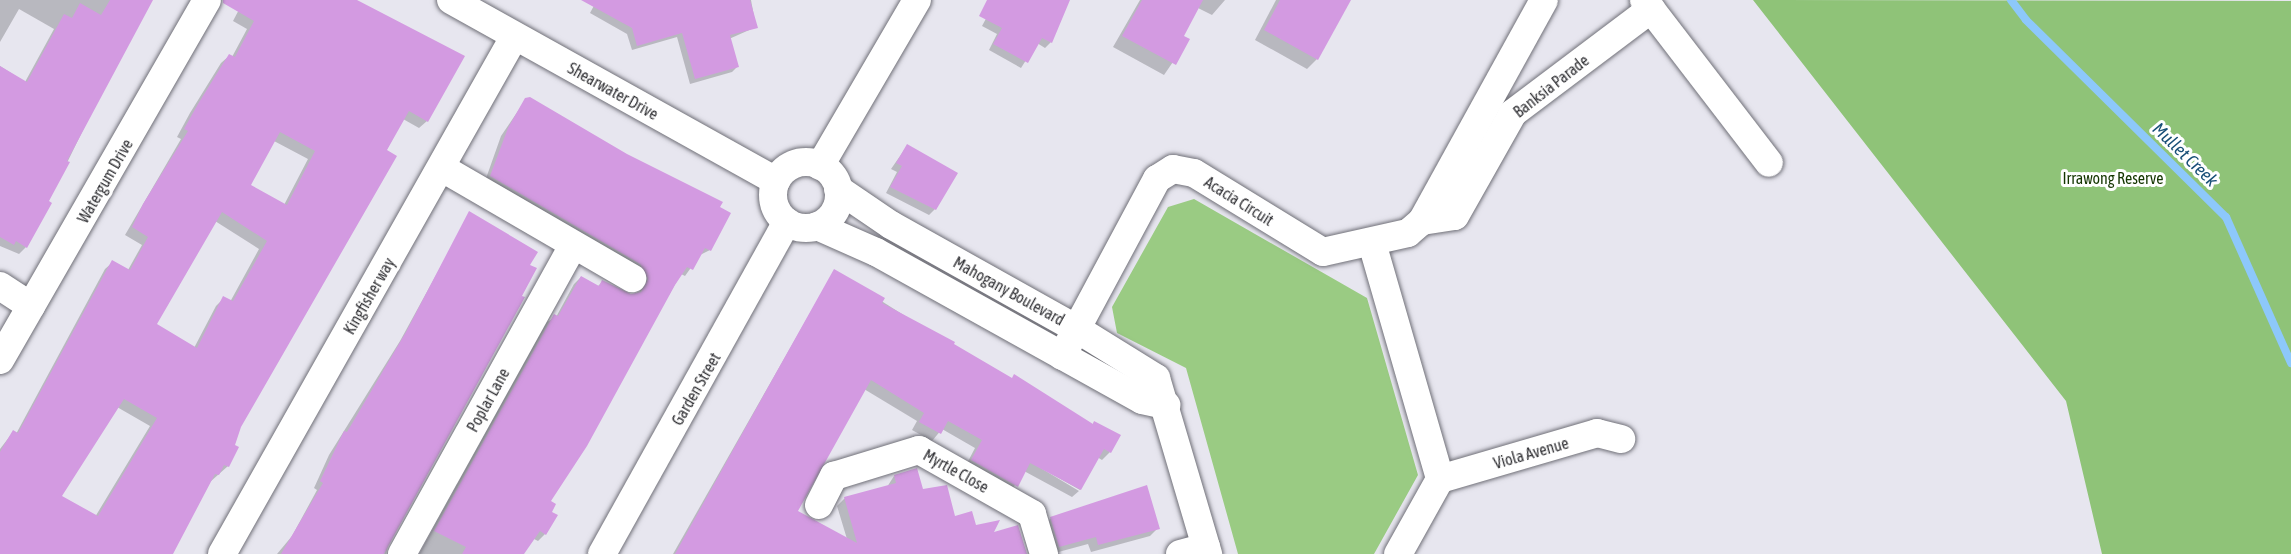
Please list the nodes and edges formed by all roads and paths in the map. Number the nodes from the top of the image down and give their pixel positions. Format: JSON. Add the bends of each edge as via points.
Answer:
{"nodes":[{"id":1,"x":207,"y":0,"type":"edge"},
{"id":2,"x":451,"y":0,"type":"edge"},
{"id":3,"x":917,"y":0,"type":"edge"},
{"id":4,"x":1544,"y":0,"type":"edge"},
{"id":5,"x":1648,"y":5,"type":"edge"},
{"id":6,"x":514,"y":37,"type":"junction"},
{"id":7,"x":1769,"y":163,"type":"dead end"},
{"id":8,"x":820,"y":166,"type":"junction"},
{"id":9,"x":442,"y":168,"type":"junction"},
{"id":10,"x":776,"y":181,"type":"junction"},
{"id":11,"x":838,"y":189,"type":"junction"},
{"id":12,"x":787,"y":222,"type":"junction"},
{"id":13,"x":817,"y":226,"type":"junction"},
{"id":14,"x":1415,"y":227,"type":"junction"},
{"id":15,"x":1372,"y":243,"type":"junction"},
{"id":16,"x":573,"y":245,"type":"junction"},
{"id":17,"x":632,"y":278,"type":"dead end"},
{"id":18,"x":0,"y":286,"type":"edge"},
{"id":19,"x":31,"y":306,"type":"junction"},
{"id":20,"x":1077,"y":329,"type":"junction"},
{"id":21,"x":1062,"y":356,"type":"junction"},
{"id":22,"x":0,"y":360,"type":"edge"},
{"id":23,"x":1166,"y":405,"type":"junction"},
{"id":24,"x":1621,"y":439,"type":"dead end"},
{"id":25,"x":1440,"y":479,"type":"junction"},
{"id":26,"x":819,"y":506,"type":"dead end"},
{"id":27,"x":1198,"y":552,"type":"edge"},
{"id":28,"x":222,"y":554,"type":"edge"},
{"id":29,"x":402,"y":554,"type":"edge"},
{"id":30,"x":602,"y":554,"type":"edge"},
{"id":31,"x":1044,"y":554,"type":"edge"},
{"id":32,"x":1398,"y":554,"type":"edge"}],
"edges":[{"from":1,"to":19,"type":"street","name":"Watergum Drive"},
{"from":2,"to":6,"type":"street","name":"Shearwater Drive"},
{"from":3,"to":8,"type":"street"},
{"from":4,"to":14,"type":"street","name":"Banksia Parade"},
{"from":5,"to":7,"type":"street","name":"Banksia Parade"},
{"from":5,"to":14,"type":"street","name":"Banksia Parade","via":[[1513,113],[1455,216]]},
{"from":6,"to":9,"type":"street","name":"Kingfisher way"},
{"from":6,"to":10,"type":"street","name":"Shearwater Drive"},
{"from":8,"to":10,"type":"street","via":[[795,164]]},
{"from":8,"to":11,"type":"street","via":[[832,175]]},
{"from":9,"to":16,"type":"street"},
{"from":9,"to":28,"type":"street","name":"Kingfisher way"},
{"from":10,"to":12,"type":"street","via":[[774,206]]},
{"from":11,"to":13,"type":"street","via":[[833,214]]},
{"from":11,"to":20,"type":"street","name":"Mahogany Boulevard","via":[[891,225]]},
{"from":12,"to":13,"type":"street","via":[[801,228]]},
{"from":12,"to":30,"type":"street","name":"Garden Street"},
{"from":13,"to":21,"type":"street","name":"Mahogany Boulevard","via":[[876,252]]},
{"from":14,"to":15,"type":"street","name":"Acacia Circuit"},
{"from":15,"to":20,"type":"street","name":"Acacia Circuit","via":[[1323,252],[1194,173],[1173,169],[1157,179]]},
{"from":15,"to":25,"type":"street"},
{"from":16,"to":17,"type":"street"},
{"from":16,"to":29,"type":"street","name":"Poplar Lane"},
{"from":18,"to":19,"type":"street"},
{"from":19,"to":22,"type":"street","name":"Watergum Drive"},
{"from":20,"to":21,"type":"street","name":"Acacia Circuit"},
{"from":20,"to":23,"type":"street","name":"Mahogany Boulevard","via":[[1156,378]]},
{"from":21,"to":23,"type":"street","name":"Mahogany Boulevard","via":[[1143,400]]},
{"from":23,"to":27,"type":"street","name":"Mahogany Boulevard"},
{"from":24,"to":25,"type":"street","name":"Viola Avenue","via":[[1597,433]]},
{"from":25,"to":32,"type":"street"},
{"from":26,"to":31,"type":"street","name":"Myrtle Close","via":[[834,476],[919,450],[1032,514]]}]}
